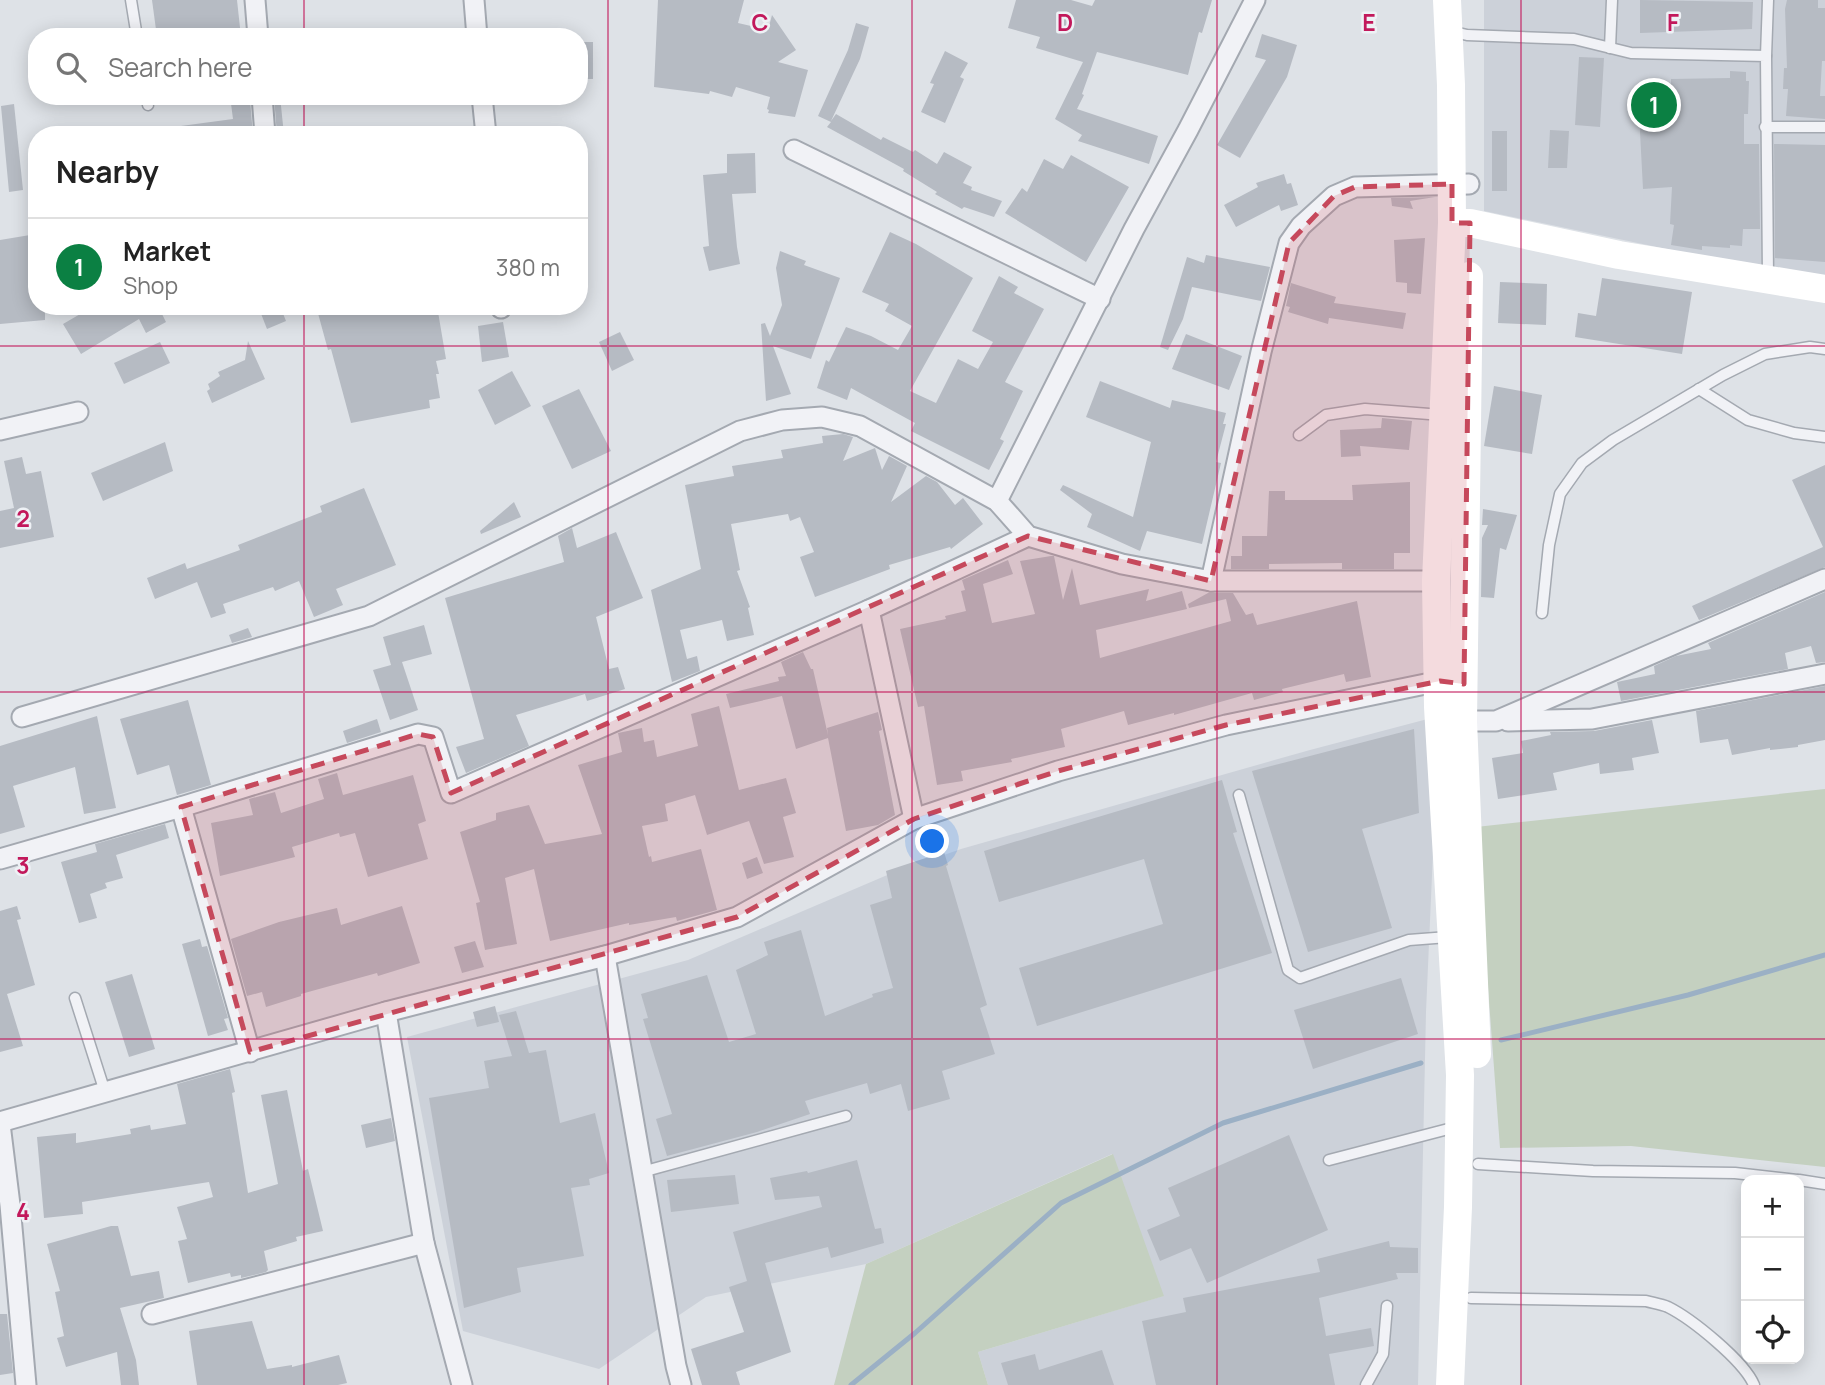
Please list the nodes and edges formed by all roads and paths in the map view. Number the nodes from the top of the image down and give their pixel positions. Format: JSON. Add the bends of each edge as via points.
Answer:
{"nodes":[{"id":1,"x":131,"y":0,"type":"edge"},
{"id":2,"x":255,"y":0,"type":"edge"},
{"id":3,"x":474,"y":0,"type":"edge"},
{"id":4,"x":1255,"y":0,"type":"edge"},
{"id":5,"x":1447,"y":0,"type":"edge"},
{"id":6,"x":1464,"y":0,"type":"edge"},
{"id":7,"x":1612,"y":0,"type":"edge"},
{"id":8,"x":1768,"y":0,"type":"edge"},
{"id":9,"x":136,"y":28,"type":"edge"},
{"id":10,"x":257,"y":28,"type":"edge"},
{"id":11,"x":476,"y":28,"type":"edge"},
{"id":12,"x":1458,"y":33,"type":"junction"},
{"id":13,"x":1610,"y":48,"type":"junction"},
{"id":14,"x":1766,"y":56,"type":"junction"},
{"id":15,"x":263,"y":105,"type":"edge"},
{"id":16,"x":483,"y":105,"type":"edge"},
{"id":17,"x":264,"y":126,"type":"edge"},
{"id":18,"x":485,"y":126,"type":"edge"},
{"id":19,"x":1765,"y":127,"type":"junction"},
{"id":20,"x":1825,"y":127,"type":"edge"},
{"id":21,"x":794,"y":150,"type":"dead end"},
{"id":22,"x":1460,"y":184,"type":"junction"},
{"id":23,"x":1461,"y":223,"type":"junction"},
{"id":24,"x":1769,"y":280,"type":"junction"},
{"id":25,"x":1825,"y":289,"type":"edge"},
{"id":26,"x":1100,"y":299,"type":"junction"},
{"id":27,"x":1825,"y":349,"type":"edge"},
{"id":28,"x":1457,"y":357,"type":"junction"},
{"id":29,"x":1699,"y":389,"type":"junction"},
{"id":30,"x":78,"y":412,"type":"dead end"},
{"id":31,"x":1444,"y":415,"type":"junction"},
{"id":32,"x":0,"y":430,"type":"edge"},
{"id":33,"x":1299,"y":435,"type":"dead end"},
{"id":34,"x":1825,"y":437,"type":"edge"},
{"id":35,"x":997,"y":501,"type":"junction"},
{"id":36,"x":1028,"y":536,"type":"junction"},
{"id":37,"x":1465,"y":560,"type":"junction"},
{"id":38,"x":1437,"y":568,"type":"junction"},
{"id":39,"x":1825,"y":579,"type":"edge"},
{"id":40,"x":1211,"y":581,"type":"junction"},
{"id":41,"x":869,"y":610,"type":"junction"},
{"id":42,"x":1542,"y":613,"type":"dead end"},
{"id":43,"x":1825,"y":674,"type":"edge"},
{"id":44,"x":1452,"y":682,"type":"junction"},
{"id":45,"x":22,"y":717,"type":"dead end"},
{"id":46,"x":1463,"y":721,"type":"junction"},
{"id":47,"x":1496,"y":721,"type":"junction"},
{"id":48,"x":1239,"y":795,"type":"dead end"},
{"id":49,"x":181,"y":807,"type":"junction"},
{"id":50,"x":914,"y":820,"type":"junction"},
{"id":51,"x":0,"y":859,"type":"edge"},
{"id":52,"x":1452,"y":937,"type":"junction"},
{"id":53,"x":605,"y":956,"type":"junction"},
{"id":54,"x":75,"y":998,"type":"dead end"},
{"id":55,"x":386,"y":1012,"type":"junction"},
{"id":56,"x":250,"y":1052,"type":"junction"},
{"id":57,"x":105,"y":1092,"type":"junction"},
{"id":58,"x":846,"y":1116,"type":"dead end"},
{"id":59,"x":0,"y":1123,"type":"edge"},
{"id":60,"x":1460,"y":1126,"type":"junction"},
{"id":61,"x":1329,"y":1160,"type":"dead end"},
{"id":62,"x":1478,"y":1164,"type":"junction"},
{"id":63,"x":642,"y":1172,"type":"junction"},
{"id":64,"x":1759,"y":1175,"type":"edge"},
{"id":65,"x":1804,"y":1181,"type":"edge"},
{"id":66,"x":1825,"y":1184,"type":"edge"},
{"id":67,"x":5,"y":1207,"type":"edge"},
{"id":68,"x":424,"y":1243,"type":"junction"},
{"id":69,"x":1471,"y":1298,"type":"junction"},
{"id":70,"x":1387,"y":1307,"type":"dead end"},
{"id":71,"x":152,"y":1314,"type":"dead end"},
{"id":72,"x":26,"y":1385,"type":"edge"},
{"id":73,"x":462,"y":1385,"type":"edge"},
{"id":74,"x":681,"y":1385,"type":"edge"},
{"id":75,"x":1366,"y":1385,"type":"edge"},
{"id":76,"x":1450,"y":1385,"type":"edge"},
{"id":77,"x":1464,"y":1385,"type":"edge"},
{"id":78,"x":1754,"y":1385,"type":"edge"}],
"edges":[{"from":1,"to":9,"type":"lane"},
{"from":2,"to":10,"type":"street"},
{"from":3,"to":11,"type":"street"},
{"from":4,"to":26,"type":"street"},
{"from":5,"to":12,"type":"street"},
{"from":6,"to":12,"type":"street"},
{"from":7,"to":13,"type":"lane"},
{"from":8,"to":14,"type":"lane"},
{"from":12,"to":13,"type":"lane","via":[[1574,39]]},
{"from":12,"to":22,"type":"street"},
{"from":13,"to":14,"type":"lane","via":[[1631,53]]},
{"from":14,"to":19,"type":"lane"},
{"from":15,"to":17,"type":"street"},
{"from":16,"to":18,"type":"street"},
{"from":19,"to":20,"type":"lane"},
{"from":19,"to":24,"type":"lane"},
{"from":21,"to":26,"type":"street"},
{"from":22,"to":23,"type":"street"},
{"from":22,"to":40,"type":"street","via":[[1355,187],[1334,196],[1289,243]]},
{"from":23,"to":24,"type":"street"},
{"from":23,"to":28,"type":"street"},
{"from":24,"to":25,"type":"street"},
{"from":26,"to":35,"type":"street"},
{"from":27,"to":29,"type":"lane","via":[[1765,354]]},
{"from":28,"to":31,"type":"street"},
{"from":28,"to":37,"type":"street"},
{"from":29,"to":34,"type":"lane","via":[[1748,420]]},
{"from":29,"to":42,"type":"lane","via":[[1582,463],[1560,494]]},
{"from":30,"to":32,"type":"street"},
{"from":31,"to":33,"type":"lane","via":[[1365,409],[1326,415]]},
{"from":31,"to":38,"type":"street"},
{"from":35,"to":36,"type":"street"},
{"from":35,"to":45,"type":"street","via":[[860,426],[822,417],[782,420],[740,431],[369,616]]},
{"from":36,"to":40,"type":"street","via":[[1122,564]]},
{"from":36,"to":41,"type":"street"},
{"from":37,"to":38,"type":"street"},
{"from":37,"to":44,"type":"street"},
{"from":38,"to":40,"type":"street"},
{"from":38,"to":44,"type":"street"},
{"from":39,"to":47,"type":"street"},
{"from":41,"to":49,"type":"street","via":[[451,793],[433,737],[418,734]]},
{"from":41,"to":50,"type":"street"},
{"from":43,"to":47,"type":"street","via":[[1592,719]]},
{"from":44,"to":46,"type":"street"},
{"from":44,"to":50,"type":"street","via":[[1226,725],[1058,771]]},
{"from":44,"to":52,"type":"street","via":[[1438,707]]},
{"from":46,"to":47,"type":"street"},
{"from":46,"to":62,"type":"street","via":[[1477,1023]]},
{"from":48,"to":52,"type":"lane","via":[[1289,971],[1300,978],[1409,940]]},
{"from":49,"to":51,"type":"street"},
{"from":49,"to":56,"type":"street"},
{"from":50,"to":53,"type":"street","via":[[737,917]]},
{"from":52,"to":60,"type":"street"},
{"from":53,"to":55,"type":"street"},
{"from":53,"to":63,"type":"street"},
{"from":54,"to":57,"type":"lane"},
{"from":55,"to":56,"type":"street"},
{"from":55,"to":68,"type":"street"},
{"from":56,"to":57,"type":"street"},
{"from":57,"to":59,"type":"street"},
{"from":58,"to":63,"type":"lane"},
{"from":59,"to":67,"type":"street"},
{"from":60,"to":61,"type":"lane"},
{"from":60,"to":76,"type":"street"},
{"from":62,"to":64,"type":"lane"},
{"from":62,"to":69,"type":"street"},
{"from":63,"to":74,"type":"street"},
{"from":65,"to":66,"type":"lane"},
{"from":67,"to":72,"type":"street"},
{"from":68,"to":71,"type":"street"},
{"from":68,"to":73,"type":"street"},
{"from":69,"to":77,"type":"street"},
{"from":69,"to":78,"type":"lane","via":[[1646,1301],[1667,1307],[1713,1339],[1749,1373]]},
{"from":70,"to":75,"type":"lane","via":[[1383,1354]]}]}
